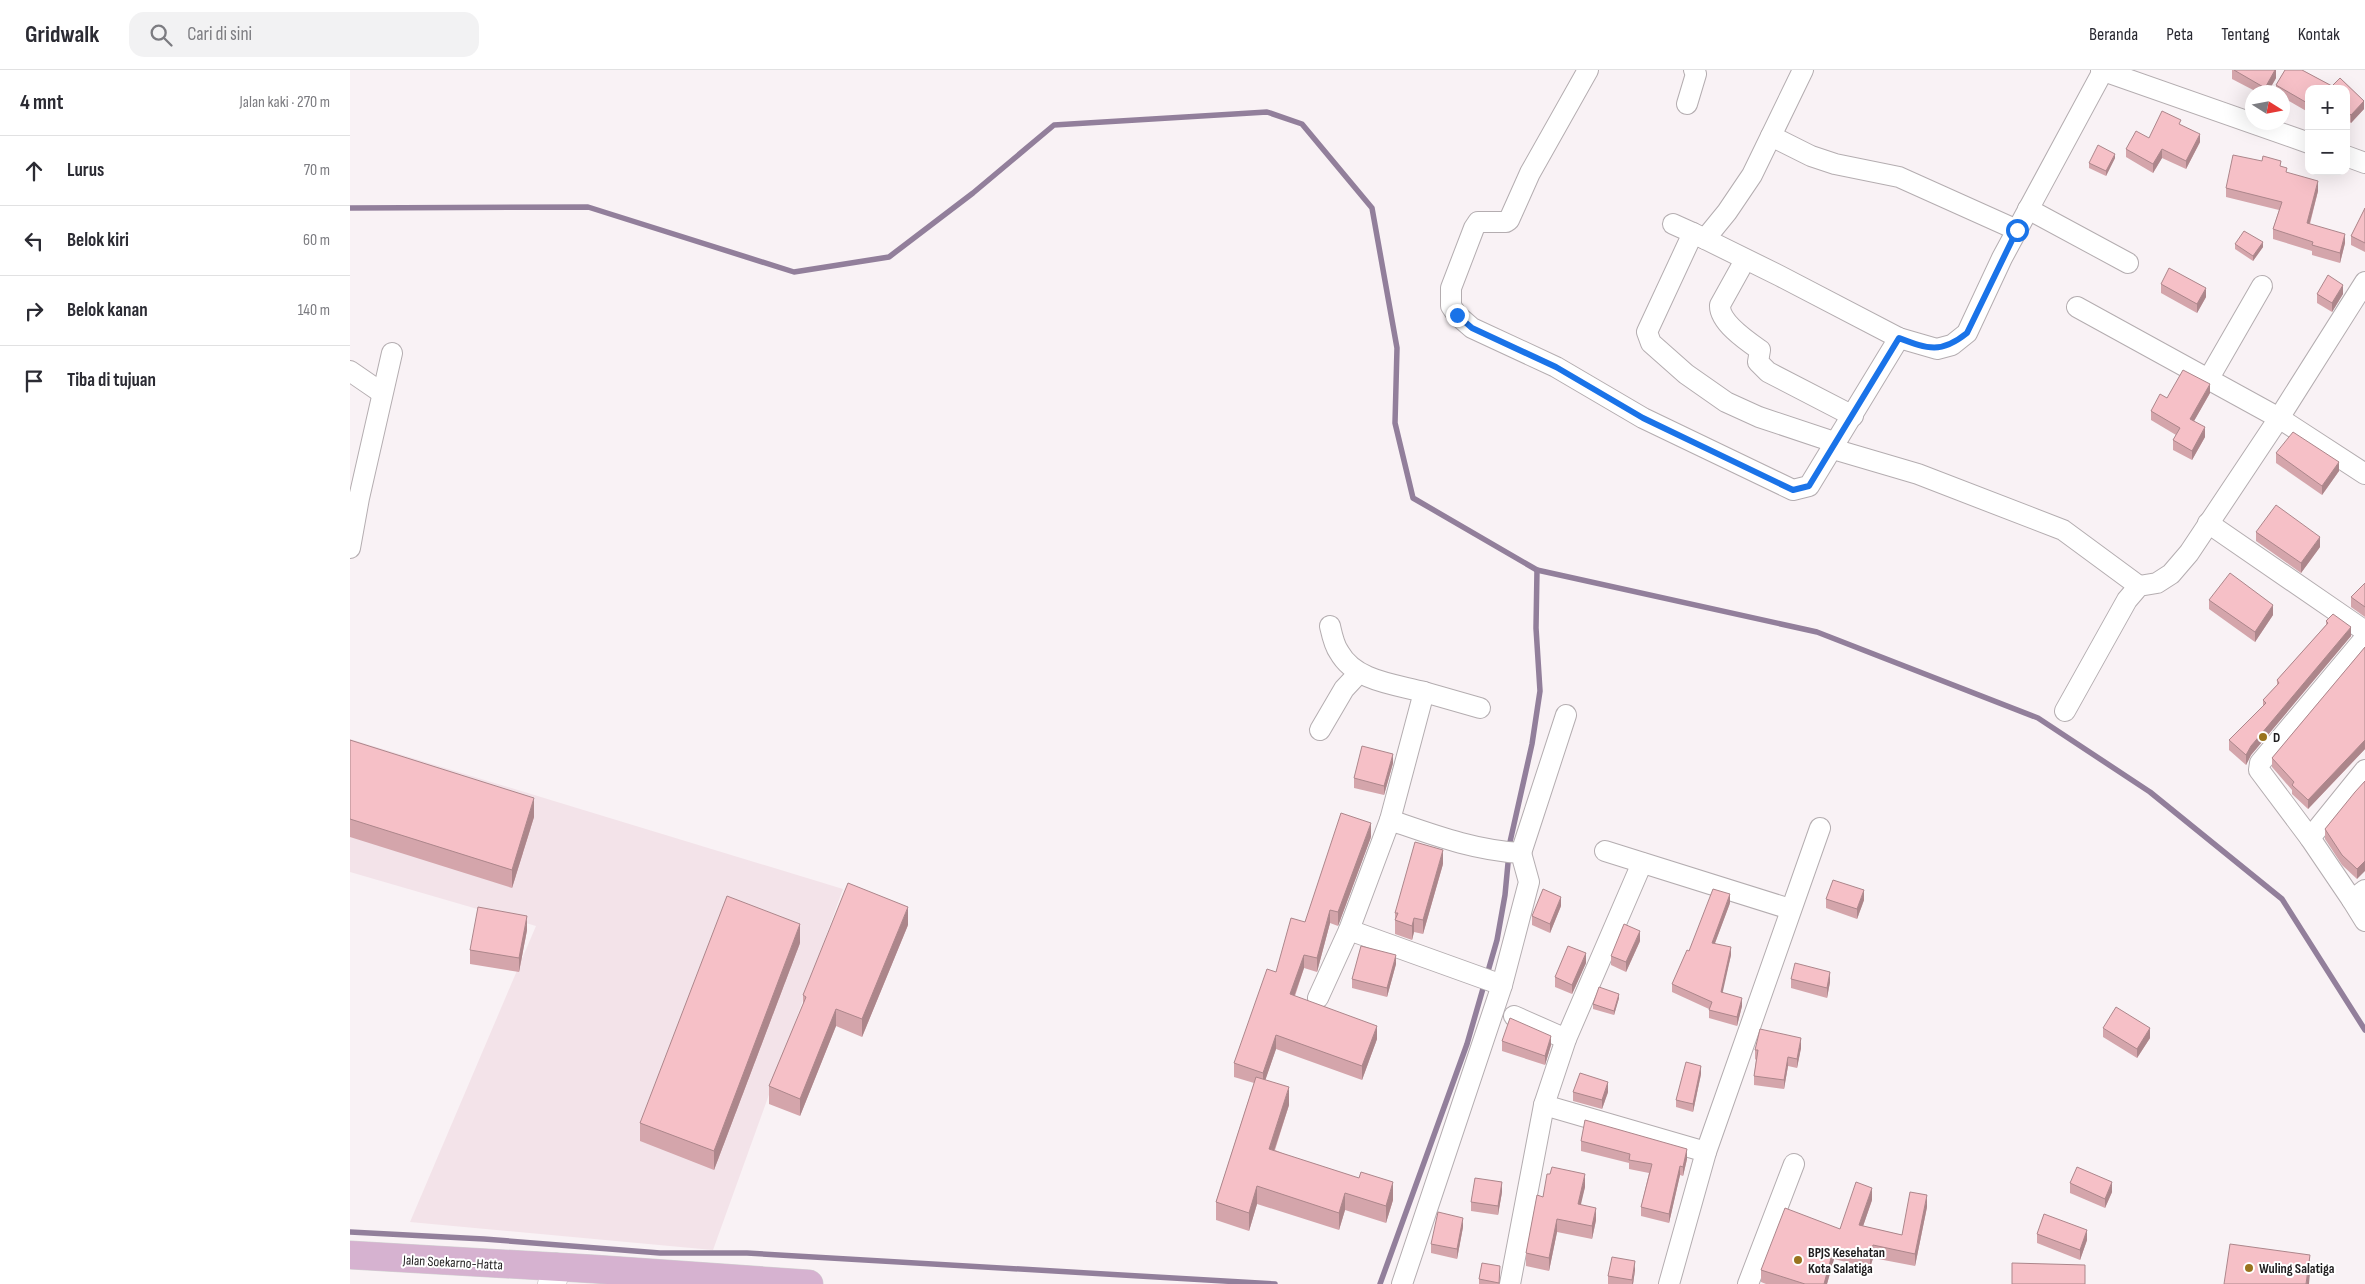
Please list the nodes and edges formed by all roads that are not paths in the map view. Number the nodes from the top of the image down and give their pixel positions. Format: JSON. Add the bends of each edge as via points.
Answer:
{"nodes":[{"id":1,"x":1588,"y":70,"type":"edge"},
{"id":2,"x":1694,"y":70,"type":"edge"},
{"id":3,"x":1803,"y":70,"type":"edge"},
{"id":4,"x":2102,"y":70,"type":"edge"},
{"id":5,"x":1687,"y":104,"type":"dead end"},
{"id":6,"x":1771,"y":136,"type":"junction"},
{"id":7,"x":2305,"y":142,"type":"edge"},
{"id":8,"x":2350,"y":157,"type":"edge"},
{"id":9,"x":2365,"y":163,"type":"edge"},
{"id":10,"x":2028,"y":209,"type":"junction"},
{"id":11,"x":1673,"y":224,"type":"dead end"},
{"id":12,"x":2017,"y":230,"type":"junction"},
{"id":13,"x":1699,"y":236,"type":"junction"},
{"id":14,"x":1745,"y":260,"type":"junction"},
{"id":15,"x":2128,"y":263,"type":"dead end"},
{"id":16,"x":2365,"y":282,"type":"edge"},
{"id":17,"x":2262,"y":286,"type":"dead end"},
{"id":18,"x":2077,"y":307,"type":"dead end"},
{"id":19,"x":1899,"y":338,"type":"junction"},
{"id":20,"x":392,"y":353,"type":"dead end"},
{"id":21,"x":350,"y":371,"type":"edge"},
{"id":22,"x":2209,"y":378,"type":"junction"},
{"id":23,"x":382,"y":393,"type":"junction"},
{"id":24,"x":1853,"y":416,"type":"junction"},
{"id":25,"x":2279,"y":418,"type":"junction"},
{"id":26,"x":1835,"y":446,"type":"junction"},
{"id":27,"x":2365,"y":474,"type":"edge"},
{"id":28,"x":354,"y":497,"type":"edge"},
{"id":29,"x":2208,"y":523,"type":"junction"},
{"id":30,"x":350,"y":548,"type":"edge"},
{"id":31,"x":2139,"y":586,"type":"junction"},
{"id":32,"x":1330,"y":626,"type":"dead end"},
{"id":33,"x":2365,"y":631,"type":"edge"},
{"id":34,"x":2365,"y":638,"type":"edge"},
{"id":35,"x":1358,"y":674,"type":"junction"},
{"id":36,"x":1424,"y":692,"type":"junction"},
{"id":37,"x":1480,"y":708,"type":"dead end"},
{"id":38,"x":2065,"y":711,"type":"dead end"},
{"id":39,"x":1566,"y":715,"type":"dead end"},
{"id":40,"x":1320,"y":730,"type":"dead end"},
{"id":41,"x":2365,"y":770,"type":"edge"},
{"id":42,"x":1390,"y":820,"type":"junction"},
{"id":43,"x":1820,"y":828,"type":"dead end"},
{"id":44,"x":2310,"y":838,"type":"junction"},
{"id":45,"x":1605,"y":851,"type":"dead end"},
{"id":46,"x":1516,"y":853,"type":"junction"},
{"id":47,"x":1642,"y":863,"type":"junction"},
{"id":48,"x":2358,"y":895,"type":"edge"},
{"id":49,"x":1790,"y":910,"type":"junction"},
{"id":50,"x":2365,"y":921,"type":"edge"},
{"id":51,"x":1349,"y":930,"type":"junction"},
{"id":52,"x":1489,"y":980,"type":"junction"},
{"id":53,"x":1318,"y":998,"type":"dead end"},
{"id":54,"x":1514,"y":1016,"type":"dead end"},
{"id":55,"x":1566,"y":1039,"type":"junction"},
{"id":56,"x":1544,"y":1105,"type":"junction"},
{"id":57,"x":1706,"y":1152,"type":"junction"},
{"id":58,"x":1794,"y":1164,"type":"dead end"},
{"id":59,"x":350,"y":1256,"type":"edge"},
{"id":60,"x":554,"y":1275,"type":"edge"},
{"id":61,"x":728,"y":1281,"type":"edge"},
{"id":62,"x":809,"y":1284,"type":"edge"},
{"id":63,"x":1402,"y":1284,"type":"edge"},
{"id":64,"x":1510,"y":1284,"type":"edge"},
{"id":65,"x":1669,"y":1284,"type":"edge"},
{"id":66,"x":1748,"y":1284,"type":"edge"}],
"edges":[{"from":1,"to":26,"type":"street","via":[[1530,173],[1509,220],[1478,222],[1474,228],[1451,288],[1452,306],[1457,315],[1472,328],[1556,367],[1643,418],[1793,490],[1809,486]]},
{"from":2,"to":5,"type":"street","via":[[1696,74]]},
{"from":3,"to":6,"type":"street"},
{"from":4,"to":7,"type":"street"},
{"from":4,"to":10,"type":"street"},
{"from":6,"to":12,"type":"street","via":[[1827,162],[1899,177]]},
{"from":6,"to":13,"type":"street","via":[[1752,175],[1727,212]]},
{"from":8,"to":9,"type":"street"},
{"from":10,"to":12,"type":"street"},
{"from":10,"to":15,"type":"street"},
{"from":11,"to":13,"type":"street"},
{"from":12,"to":19,"type":"street","via":[[1967,333],[1952,345],[1937,349]]},
{"from":13,"to":14,"type":"street"},
{"from":13,"to":26,"type":"street","via":[[1647,332],[1651,343],[1686,374],[1726,402]]},
{"from":14,"to":19,"type":"street"},
{"from":14,"to":24,"type":"street","via":[[1720,310],[1735,331],[1760,350],[1758,362],[1768,372]]},
{"from":16,"to":25,"type":"street"},
{"from":17,"to":22,"type":"street"},
{"from":18,"to":22,"type":"street"},
{"from":19,"to":24,"type":"street"},
{"from":20,"to":23,"type":"street"},
{"from":21,"to":23,"type":"street"},
{"from":22,"to":25,"type":"street"},
{"from":23,"to":28,"type":"street"},
{"from":24,"to":26,"type":"street"},
{"from":25,"to":27,"type":"street"},
{"from":25,"to":29,"type":"street"},
{"from":26,"to":31,"type":"street","via":[[2063,530]]},
{"from":28,"to":30,"type":"street"},
{"from":29,"to":31,"type":"street","via":[[2171,574],[2157,583]]},
{"from":29,"to":33,"type":"street"},
{"from":31,"to":38,"type":"street","via":[[2127,600]]},
{"from":32,"to":35,"type":"street","via":[[1338,651]]},
{"from":34,"to":44,"type":"street","via":[[2260,763],[2262,775]]},
{"from":35,"to":36,"type":"street"},
{"from":35,"to":40,"type":"street","via":[[1344,689]]},
{"from":36,"to":37,"type":"street"},
{"from":36,"to":42,"type":"street"},
{"from":39,"to":46,"type":"street"},
{"from":41,"to":44,"type":"street"},
{"from":42,"to":46,"type":"street","via":[[1468,846]]},
{"from":42,"to":51,"type":"street"},
{"from":43,"to":49,"type":"street"},
{"from":44,"to":48,"type":"street"},
{"from":45,"to":47,"type":"street"},
{"from":46,"to":52,"type":"street","via":[[1529,882]]},
{"from":47,"to":49,"type":"street"},
{"from":47,"to":55,"type":"street"},
{"from":48,"to":50,"type":"street"},
{"from":49,"to":57,"type":"street"},
{"from":51,"to":52,"type":"street"},
{"from":51,"to":53,"type":"street"},
{"from":52,"to":63,"type":"street"},
{"from":54,"to":55,"type":"street"},
{"from":55,"to":56,"type":"street"},
{"from":56,"to":57,"type":"street"},
{"from":56,"to":64,"type":"street"},
{"from":57,"to":65,"type":"street"},
{"from":58,"to":66,"type":"street"},
{"from":59,"to":60,"type":"main road","name":"Jalan Soekarno-Hatta"},
{"from":60,"to":61,"type":"main road","name":"Jalan Soekarno-Hatta"},
{"from":61,"to":62,"type":"main road","name":"Jalan Soekarno-Hatta"}]}
